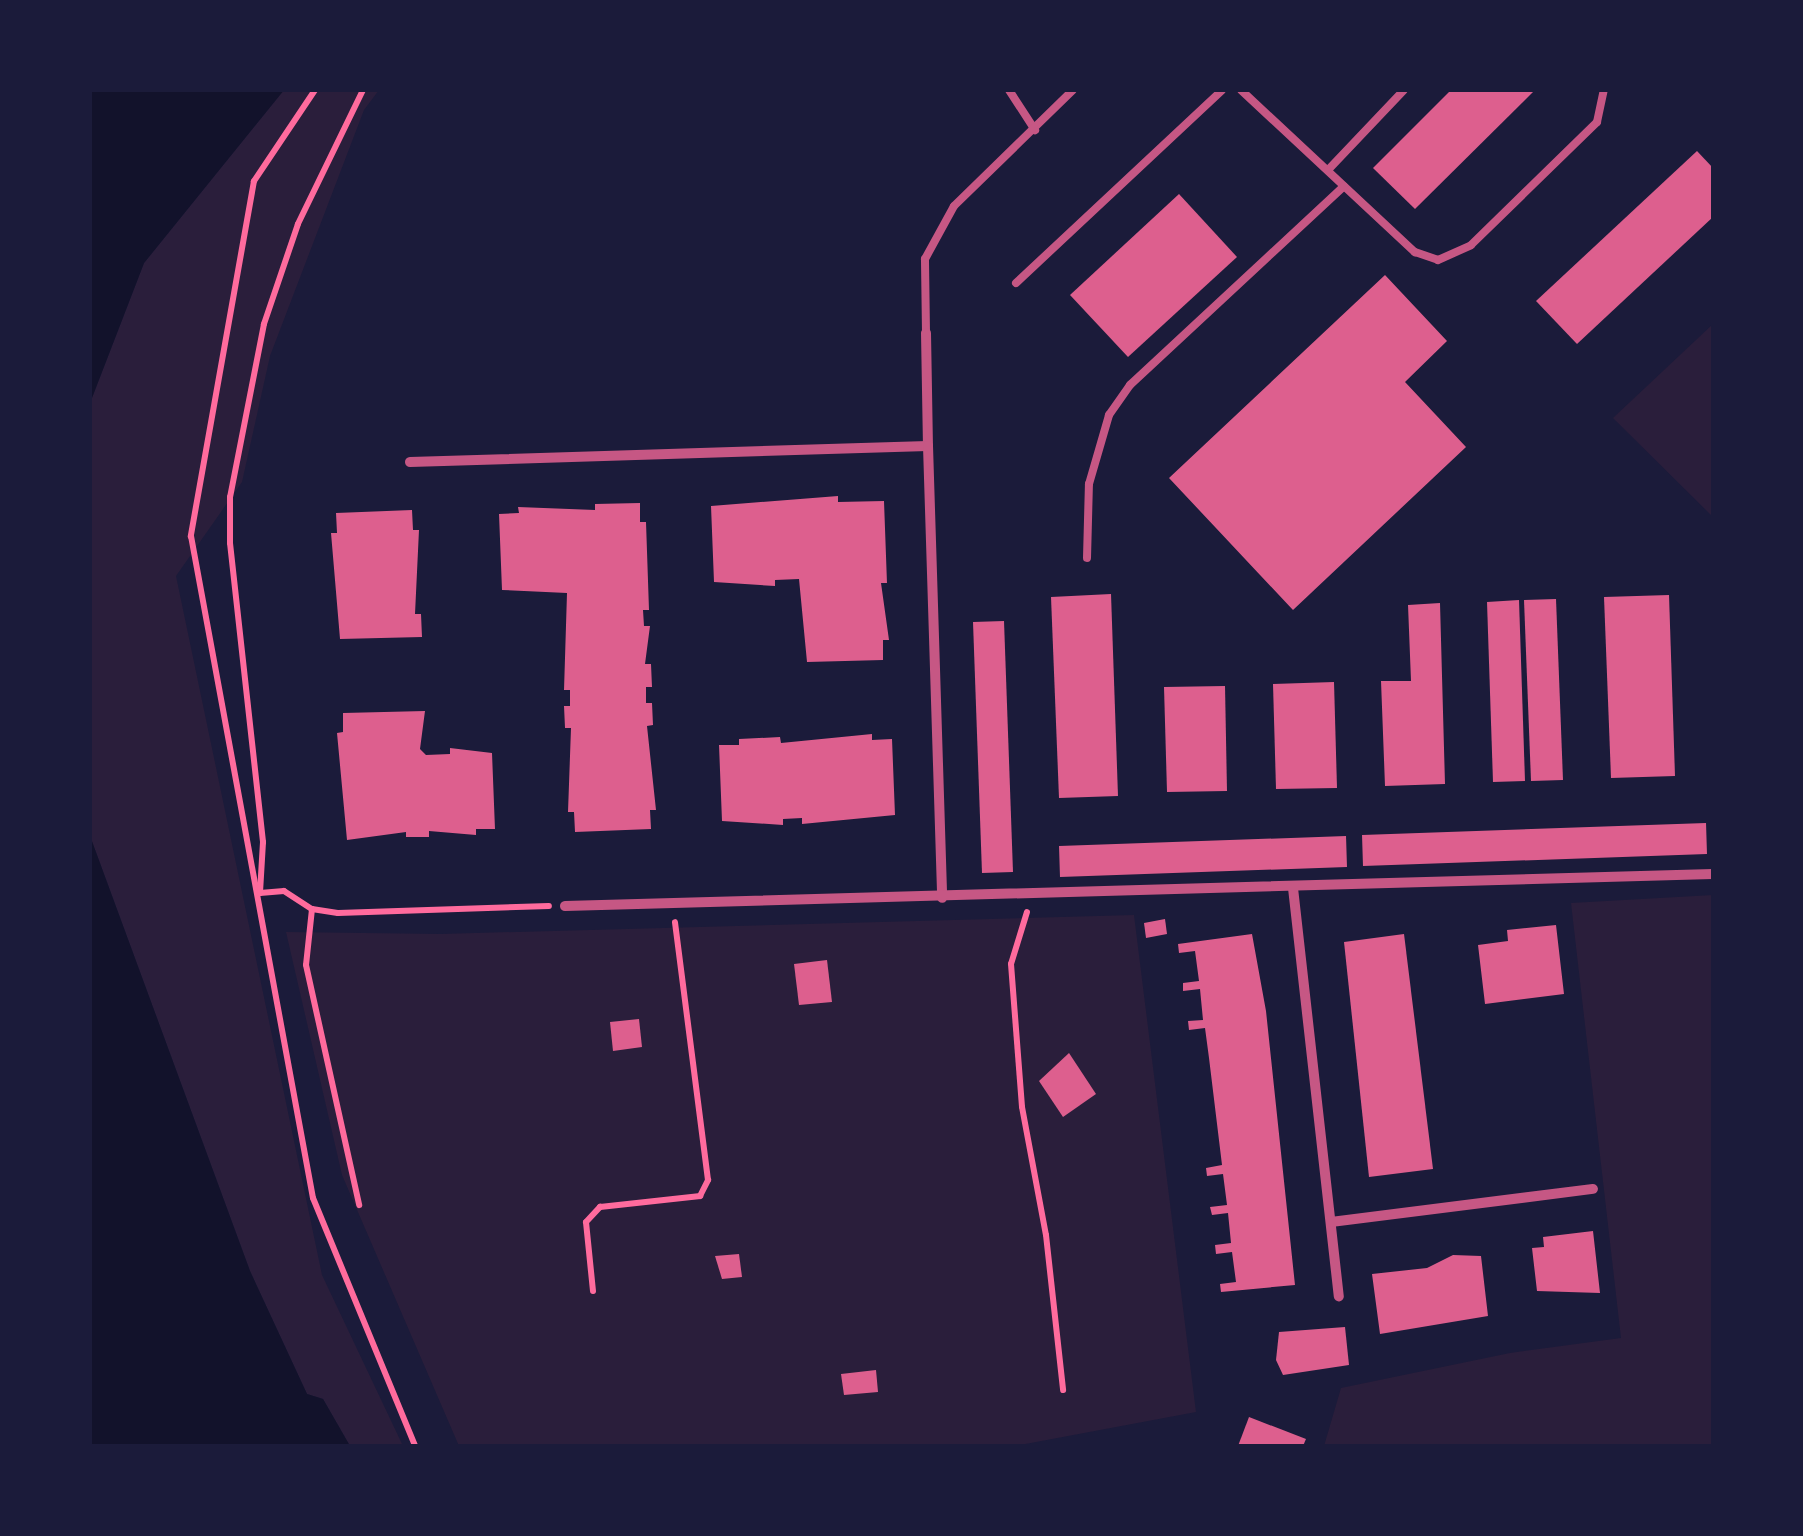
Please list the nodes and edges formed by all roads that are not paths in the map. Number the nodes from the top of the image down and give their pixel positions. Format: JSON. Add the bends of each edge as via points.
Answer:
{"nodes":[{"id":1,"x":1009,"y":90,"type":"edge"},
{"id":2,"x":1073,"y":90,"type":"edge"},
{"id":3,"x":1222,"y":90,"type":"edge"},
{"id":4,"x":1241,"y":90,"type":"edge"},
{"id":5,"x":1404,"y":90,"type":"edge"},
{"id":6,"x":1604,"y":90,"type":"edge"},
{"id":7,"x":1036,"y":130,"type":"junction"},
{"id":8,"x":1328,"y":170,"type":"junction"},
{"id":9,"x":1344,"y":186,"type":"junction"},
{"id":10,"x":1016,"y":283,"type":"dead end"},
{"id":11,"x":926,"y":332,"type":"joint"},
{"id":12,"x":928,"y":446,"type":"junction"},
{"id":13,"x":410,"y":462,"type":"dead end"},
{"id":14,"x":1087,"y":558,"type":"dead end"},
{"id":15,"x":1713,"y":874,"type":"edge"},
{"id":16,"x":1293,"y":888,"type":"junction"},
{"id":17,"x":942,"y":898,"type":"junction"},
{"id":18,"x":565,"y":906,"type":"road end"},
{"id":19,"x":1593,"y":1189,"type":"dead end"},
{"id":20,"x":1331,"y":1222,"type":"junction"},
{"id":21,"x":1340,"y":1296,"type":"dead end"}],
"edges":[{"from":1,"to":7,"type":"lane"},
{"from":2,"to":7,"type":"lane"},
{"from":3,"to":10,"type":"lane"},
{"from":4,"to":8,"type":"lane"},
{"from":5,"to":8,"type":"lane"},
{"from":6,"to":9,"type":"lane","via":[[1598,122],[1471,245],[1438,260],[1416,252]]},
{"from":7,"to":11,"type":"lane","via":[[954,206],[925,259]]},
{"from":8,"to":9,"type":"lane"},
{"from":9,"to":14,"type":"lane","via":[[1130,384],[1108,415],[1089,484]]},
{"from":11,"to":12,"type":"street"},
{"from":12,"to":13,"type":"street"},
{"from":12,"to":17,"type":"street"},
{"from":15,"to":16,"type":"street"},
{"from":16,"to":17,"type":"street"},
{"from":16,"to":20,"type":"street"},
{"from":17,"to":18,"type":"street"},
{"from":19,"to":20,"type":"street"},
{"from":20,"to":21,"type":"street"}]}
